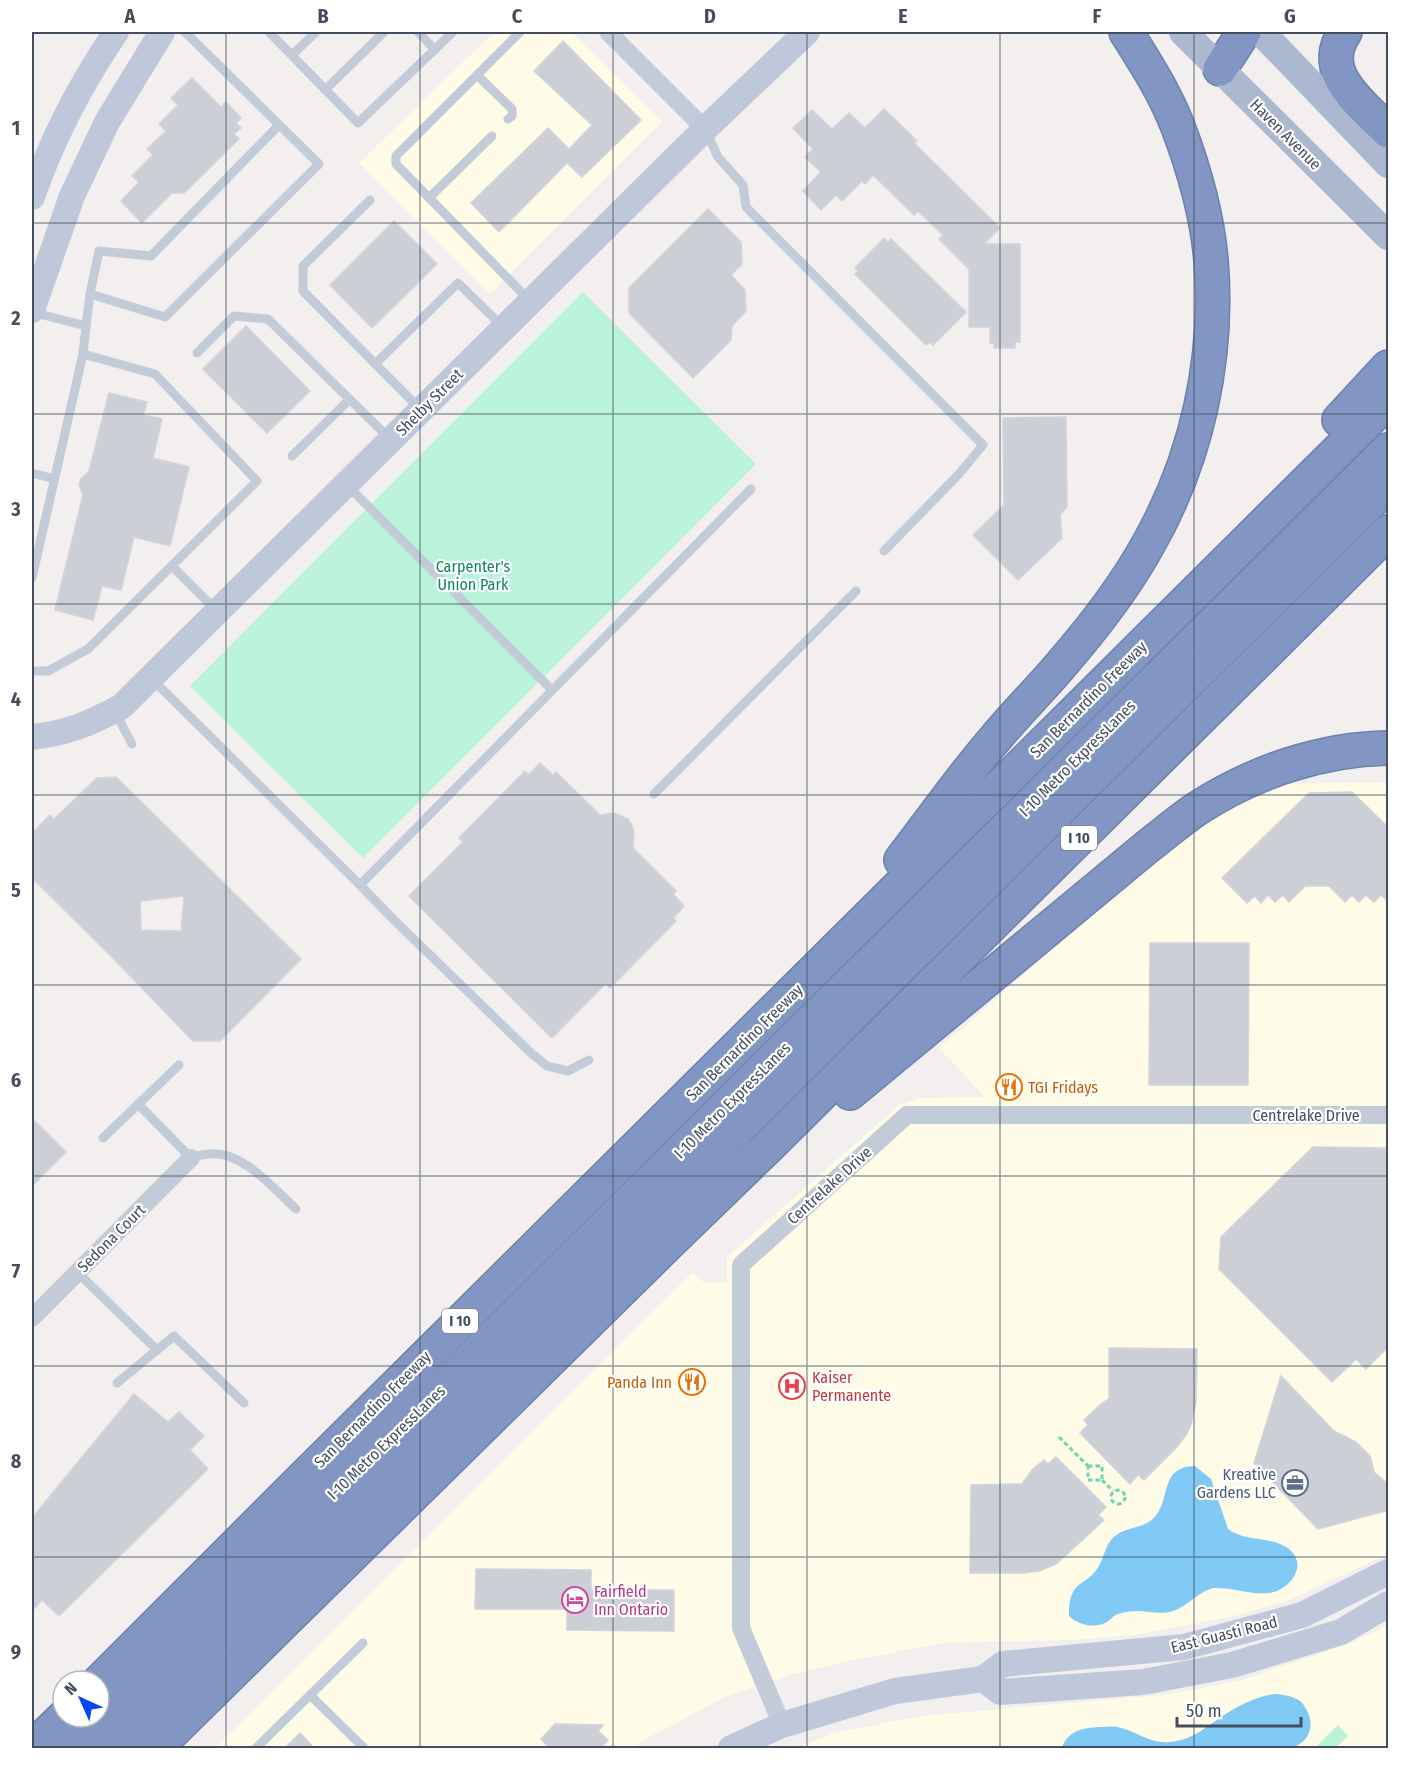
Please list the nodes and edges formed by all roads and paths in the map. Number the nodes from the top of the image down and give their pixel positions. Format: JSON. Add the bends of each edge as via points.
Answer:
{"nodes":[{"id":1,"x":116,"y":32,"type":"edge"},
{"id":2,"x":162,"y":32,"type":"edge"},
{"id":3,"x":185,"y":32,"type":"edge"},
{"id":4,"x":269,"y":32,"type":"edge"},
{"id":5,"x":316,"y":32,"type":"edge"},
{"id":6,"x":384,"y":32,"type":"edge"},
{"id":7,"x":418,"y":32,"type":"edge"},
{"id":8,"x":453,"y":32,"type":"edge"},
{"id":9,"x":520,"y":32,"type":"edge"},
{"id":10,"x":608,"y":32,"type":"edge"},
{"id":11,"x":807,"y":32,"type":"edge"},
{"id":12,"x":1126,"y":32,"type":"edge"},
{"id":13,"x":1183,"y":32,"type":"edge"},
{"id":14,"x":1244,"y":32,"type":"edge"},
{"id":15,"x":1261,"y":32,"type":"edge"},
{"id":16,"x":1345,"y":32,"type":"edge"},
{"id":17,"x":435,"y":50,"type":"junction"},
{"id":18,"x":292,"y":55,"type":"junction"},
{"id":19,"x":1220,"y":69,"type":"junction"},
{"id":20,"x":477,"y":75,"type":"junction"},
{"id":21,"x":326,"y":90,"type":"junction"},
{"id":22,"x":508,"y":119,"type":"dead end"},
{"id":23,"x":279,"y":124,"type":"junction"},
{"id":24,"x":705,"y":129,"type":"junction"},
{"id":25,"x":1389,"y":131,"type":"edge"},
{"id":26,"x":492,"y":136,"type":"dead end"},
{"id":27,"x":1389,"y":164,"type":"edge"},
{"id":28,"x":32,"y":197,"type":"edge"},
{"id":29,"x":429,"y":198,"type":"junction"},
{"id":30,"x":370,"y":200,"type":"dead end"},
{"id":31,"x":1389,"y":236,"type":"edge"},
{"id":32,"x":90,"y":294,"type":"junction"},
{"id":33,"x":530,"y":302,"type":"junction"},
{"id":34,"x":32,"y":311,"type":"edge"},
{"id":35,"x":86,"y":326,"type":"junction"},
{"id":36,"x":504,"y":328,"type":"junction"},
{"id":37,"x":197,"y":353,"type":"dead end"},
{"id":38,"x":83,"y":354,"type":"junction"},
{"id":39,"x":375,"y":364,"type":"junction"},
{"id":40,"x":1389,"y":367,"type":"edge"},
{"id":41,"x":349,"y":400,"type":"junction"},
{"id":42,"x":1389,"y":402,"type":"edge"},
{"id":43,"x":421,"y":410,"type":"junction"},
{"id":44,"x":391,"y":440,"type":"junction"},
{"id":45,"x":1389,"y":450,"type":"edge"},
{"id":46,"x":292,"y":456,"type":"dead end"},
{"id":47,"x":32,"y":472,"type":"edge"},
{"id":48,"x":54,"y":478,"type":"junction"},
{"id":49,"x":346,"y":484,"type":"junction"},
{"id":50,"x":1389,"y":485,"type":"edge"},
{"id":51,"x":751,"y":489,"type":"dead end"},
{"id":52,"x":1288,"y":501,"type":"junction"},
{"id":53,"x":1309,"y":529,"type":"junction"},
{"id":54,"x":1389,"y":532,"type":"edge"},
{"id":55,"x":884,"y":551,"type":"dead end"},
{"id":56,"x":172,"y":566,"type":"junction"},
{"id":57,"x":32,"y":578,"type":"edge"},
{"id":58,"x":856,"y":591,"type":"dead end"},
{"id":59,"x":217,"y":611,"type":"junction"},
{"id":60,"x":32,"y":671,"type":"edge"},
{"id":61,"x":150,"y":678,"type":"junction"},
{"id":62,"x":552,"y":690,"type":"junction"},
{"id":63,"x":114,"y":710,"type":"junction"},
{"id":64,"x":32,"y":737,"type":"edge"},
{"id":65,"x":132,"y":744,"type":"dead end"},
{"id":66,"x":1389,"y":748,"type":"edge"},
{"id":67,"x":654,"y":794,"type":"dead end"},
{"id":68,"x":360,"y":885,"type":"junction"},
{"id":69,"x":824,"y":962,"type":"junction"},
{"id":70,"x":589,"y":1060,"type":"dead end"},
{"id":71,"x":179,"y":1065,"type":"dead end"},
{"id":72,"x":138,"y":1104,"type":"junction"},
{"id":73,"x":1389,"y":1115,"type":"edge"},
{"id":74,"x":103,"y":1138,"type":"dead end"},
{"id":75,"x":770,"y":1145,"type":"junction"},
{"id":76,"x":190,"y":1158,"type":"junction"},
{"id":77,"x":296,"y":1209,"type":"dead end"},
{"id":78,"x":77,"y":1272,"type":"junction"},
{"id":79,"x":32,"y":1318,"type":"edge"},
{"id":80,"x":157,"y":1350,"type":"junction"},
{"id":81,"x":117,"y":1383,"type":"dead end"},
{"id":82,"x":244,"y":1403,"type":"dead end"},
{"id":83,"x":1059,"y":1437,"type":"dead end"},
{"id":84,"x":1088,"y":1466,"type":"junction"},
{"id":85,"x":1102,"y":1480,"type":"junction"},
{"id":86,"x":1114,"y":1492,"type":"junction"},
{"id":87,"x":1389,"y":1572,"type":"edge"},
{"id":88,"x":1389,"y":1604,"type":"edge"},
{"id":89,"x":363,"y":1643,"type":"dead end"},
{"id":90,"x":111,"y":1671,"type":"edge"},
{"id":91,"x":983,"y":1679,"type":"junction"},
{"id":92,"x":310,"y":1695,"type":"junction"},
{"id":93,"x":782,"y":1725,"type":"junction"},
{"id":94,"x":52,"y":1729,"type":"edge"},
{"id":95,"x":32,"y":1749,"type":"edge"},
{"id":96,"x":74,"y":1749,"type":"edge"},
{"id":97,"x":117,"y":1749,"type":"edge"},
{"id":98,"x":156,"y":1749,"type":"edge"},
{"id":99,"x":256,"y":1749,"type":"edge"},
{"id":100,"x":364,"y":1749,"type":"edge"},
{"id":101,"x":731,"y":1749,"type":"edge"}],
"edges":[{"from":1,"to":28,"type":"main road","via":[[55,140]]},
{"from":2,"to":34,"type":"main road","via":[[107,122],[77,185]]},
{"from":3,"to":23,"type":"lane"},
{"from":4,"to":18,"type":"lane"},
{"from":5,"to":18,"type":"lane"},
{"from":6,"to":21,"type":"lane"},
{"from":7,"to":17,"type":"lane"},
{"from":8,"to":17,"type":"lane"},
{"from":9,"to":20,"type":"lane"},
{"from":10,"to":24,"type":"street"},
{"from":11,"to":24,"type":"main road","name":"Shelby Street"},
{"from":12,"to":69,"type":"highway","via":[[1178,126],[1207,231],[1211,323],[1204,391],[1190,448],[1176,489],[1149,543],[1103,612],[993,740]]},
{"from":13,"to":19,"type":"main road","name":"Haven Avenue"},
{"from":14,"to":19,"type":"highway"},
{"from":15,"to":27,"type":"main road"},
{"from":16,"to":25,"type":"highway","via":[[1336,54],[1338,73],[1353,95]]},
{"from":17,"to":21,"type":"lane","via":[[358,123]]},
{"from":18,"to":21,"type":"lane"},
{"from":19,"to":31,"type":"main road","name":"Haven Avenue"},
{"from":20,"to":22,"type":"lane","via":[[512,109]]},
{"from":20,"to":29,"type":"lane","via":[[396,156],[396,164]]},
{"from":23,"to":32,"type":"lane","via":[[151,256],[99,252]]},
{"from":23,"to":32,"type":"lane","via":[[319,164],[165,316]]},
{"from":24,"to":33,"type":"main road","name":"Shelby Street"},
{"from":24,"to":55,"type":"lane","via":[[718,157],[743,185],[746,207],[983,445]]},
{"from":26,"to":29,"type":"lane"},
{"from":29,"to":33,"type":"lane"},
{"from":30,"to":39,"type":"lane","via":[[303,266],[303,291]]},
{"from":32,"to":35,"type":"lane"},
{"from":33,"to":36,"type":"main road","name":"Shelby Street"},
{"from":34,"to":35,"type":"lane"},
{"from":35,"to":38,"type":"lane"},
{"from":36,"to":39,"type":"lane","via":[[458,283]]},
{"from":36,"to":43,"type":"main road","name":"Shelby Street"},
{"from":37,"to":41,"type":"lane","via":[[234,316],[268,320]]},
{"from":38,"to":48,"type":"lane"},
{"from":38,"to":56,"type":"lane","via":[[155,374],[257,481]]},
{"from":39,"to":43,"type":"lane"},
{"from":40,"to":52,"type":"highway","via":[[1321,440]]},
{"from":41,"to":44,"type":"lane"},
{"from":41,"to":46,"type":"lane"},
{"from":42,"to":52,"type":"highway","name":"San Bernardino Freeway","number":"I 10"},
{"from":42,"to":53,"type":"highway"},
{"from":43,"to":44,"type":"main road","name":"Shelby Street"},
{"from":44,"to":49,"type":"main road","name":"Shelby Street"},
{"from":45,"to":53,"type":"highway","name":"I-10 Metro ExpressLanes"},
{"from":47,"to":48,"type":"lane"},
{"from":48,"to":57,"type":"lane"},
{"from":49,"to":59,"type":"main road","name":"Shelby Street"},
{"from":49,"to":62,"type":"lane"},
{"from":50,"to":97,"type":"highway","name":"I-10 Metro ExpressLanes"},
{"from":51,"to":62,"type":"lane"},
{"from":52,"to":69,"type":"highway","name":"San Bernardino Freeway","number":"I 10"},
{"from":53,"to":96,"type":"highway","name":"I-10 Metro ExpressLanes"},
{"from":54,"to":75,"type":"highway","number":"I 10"},
{"from":56,"to":59,"type":"lane"},
{"from":56,"to":60,"type":"lane","via":[[88,649],[48,671]]},
{"from":58,"to":67,"type":"lane"},
{"from":59,"to":61,"type":"main road","name":"Shelby Street"},
{"from":61,"to":63,"type":"main road","name":"Shelby Street"},
{"from":61,"to":68,"type":"lane"},
{"from":62,"to":68,"type":"lane"},
{"from":63,"to":64,"type":"main road","name":"Shelby Street","via":[[87,724]]},
{"from":63,"to":65,"type":"lane"},
{"from":66,"to":75,"type":"highway","via":[[1306,759],[1252,779],[1197,809],[850,1093]]},
{"from":68,"to":70,"type":"lane","via":[[547,1066],[568,1071]]},
{"from":69,"to":90,"type":"highway","name":"San Bernardino Freeway","number":"I 10"},
{"from":71,"to":72,"type":"lane"},
{"from":72,"to":74,"type":"lane"},
{"from":72,"to":76,"type":"lane"},
{"from":73,"to":93,"type":"street","name":"Centrelake Drive","via":[[907,1115],[741,1265],[741,1628]]},
{"from":75,"to":98,"type":"highway","number":"I 10"},
{"from":76,"to":77,"type":"lane","via":[[212,1153],[249,1165]]},
{"from":76,"to":78,"type":"street","name":"Sedona Court"},
{"from":78,"to":79,"type":"street","name":"Sedona Court"},
{"from":78,"to":80,"type":"lane"},
{"from":80,"to":81,"type":"lane"},
{"from":80,"to":82,"type":"lane","via":[[174,1336]]},
{"from":83,"to":84,"type":"path"},
{"from":84,"to":85,"type":"path","via":[[1088,1480]]},
{"from":84,"to":85,"type":"path","via":[[1102,1466]]},
{"from":85,"to":86,"type":"path"},
{"from":86,"to":86,"type":"path","via":[[1114,1502],[1123,1502],[1123,1492]]},
{"from":87,"to":91,"type":"main road","name":"East Guasti Road","via":[[1302,1615],[1184,1647],[1003,1664]]},
{"from":88,"to":91,"type":"main road","name":"East Guasti Road","via":[[1341,1632],[1232,1665],[1143,1682],[1000,1692]]},
{"from":89,"to":92,"type":"lane"},
{"from":91,"to":93,"type":"main road","name":"East Guasti Road","via":[[895,1691]]},
{"from":92,"to":99,"type":"lane"},
{"from":92,"to":100,"type":"lane"},
{"from":93,"to":101,"type":"main road","name":"East Guasti Road"},
{"from":94,"to":95,"type":"highway"}]}
